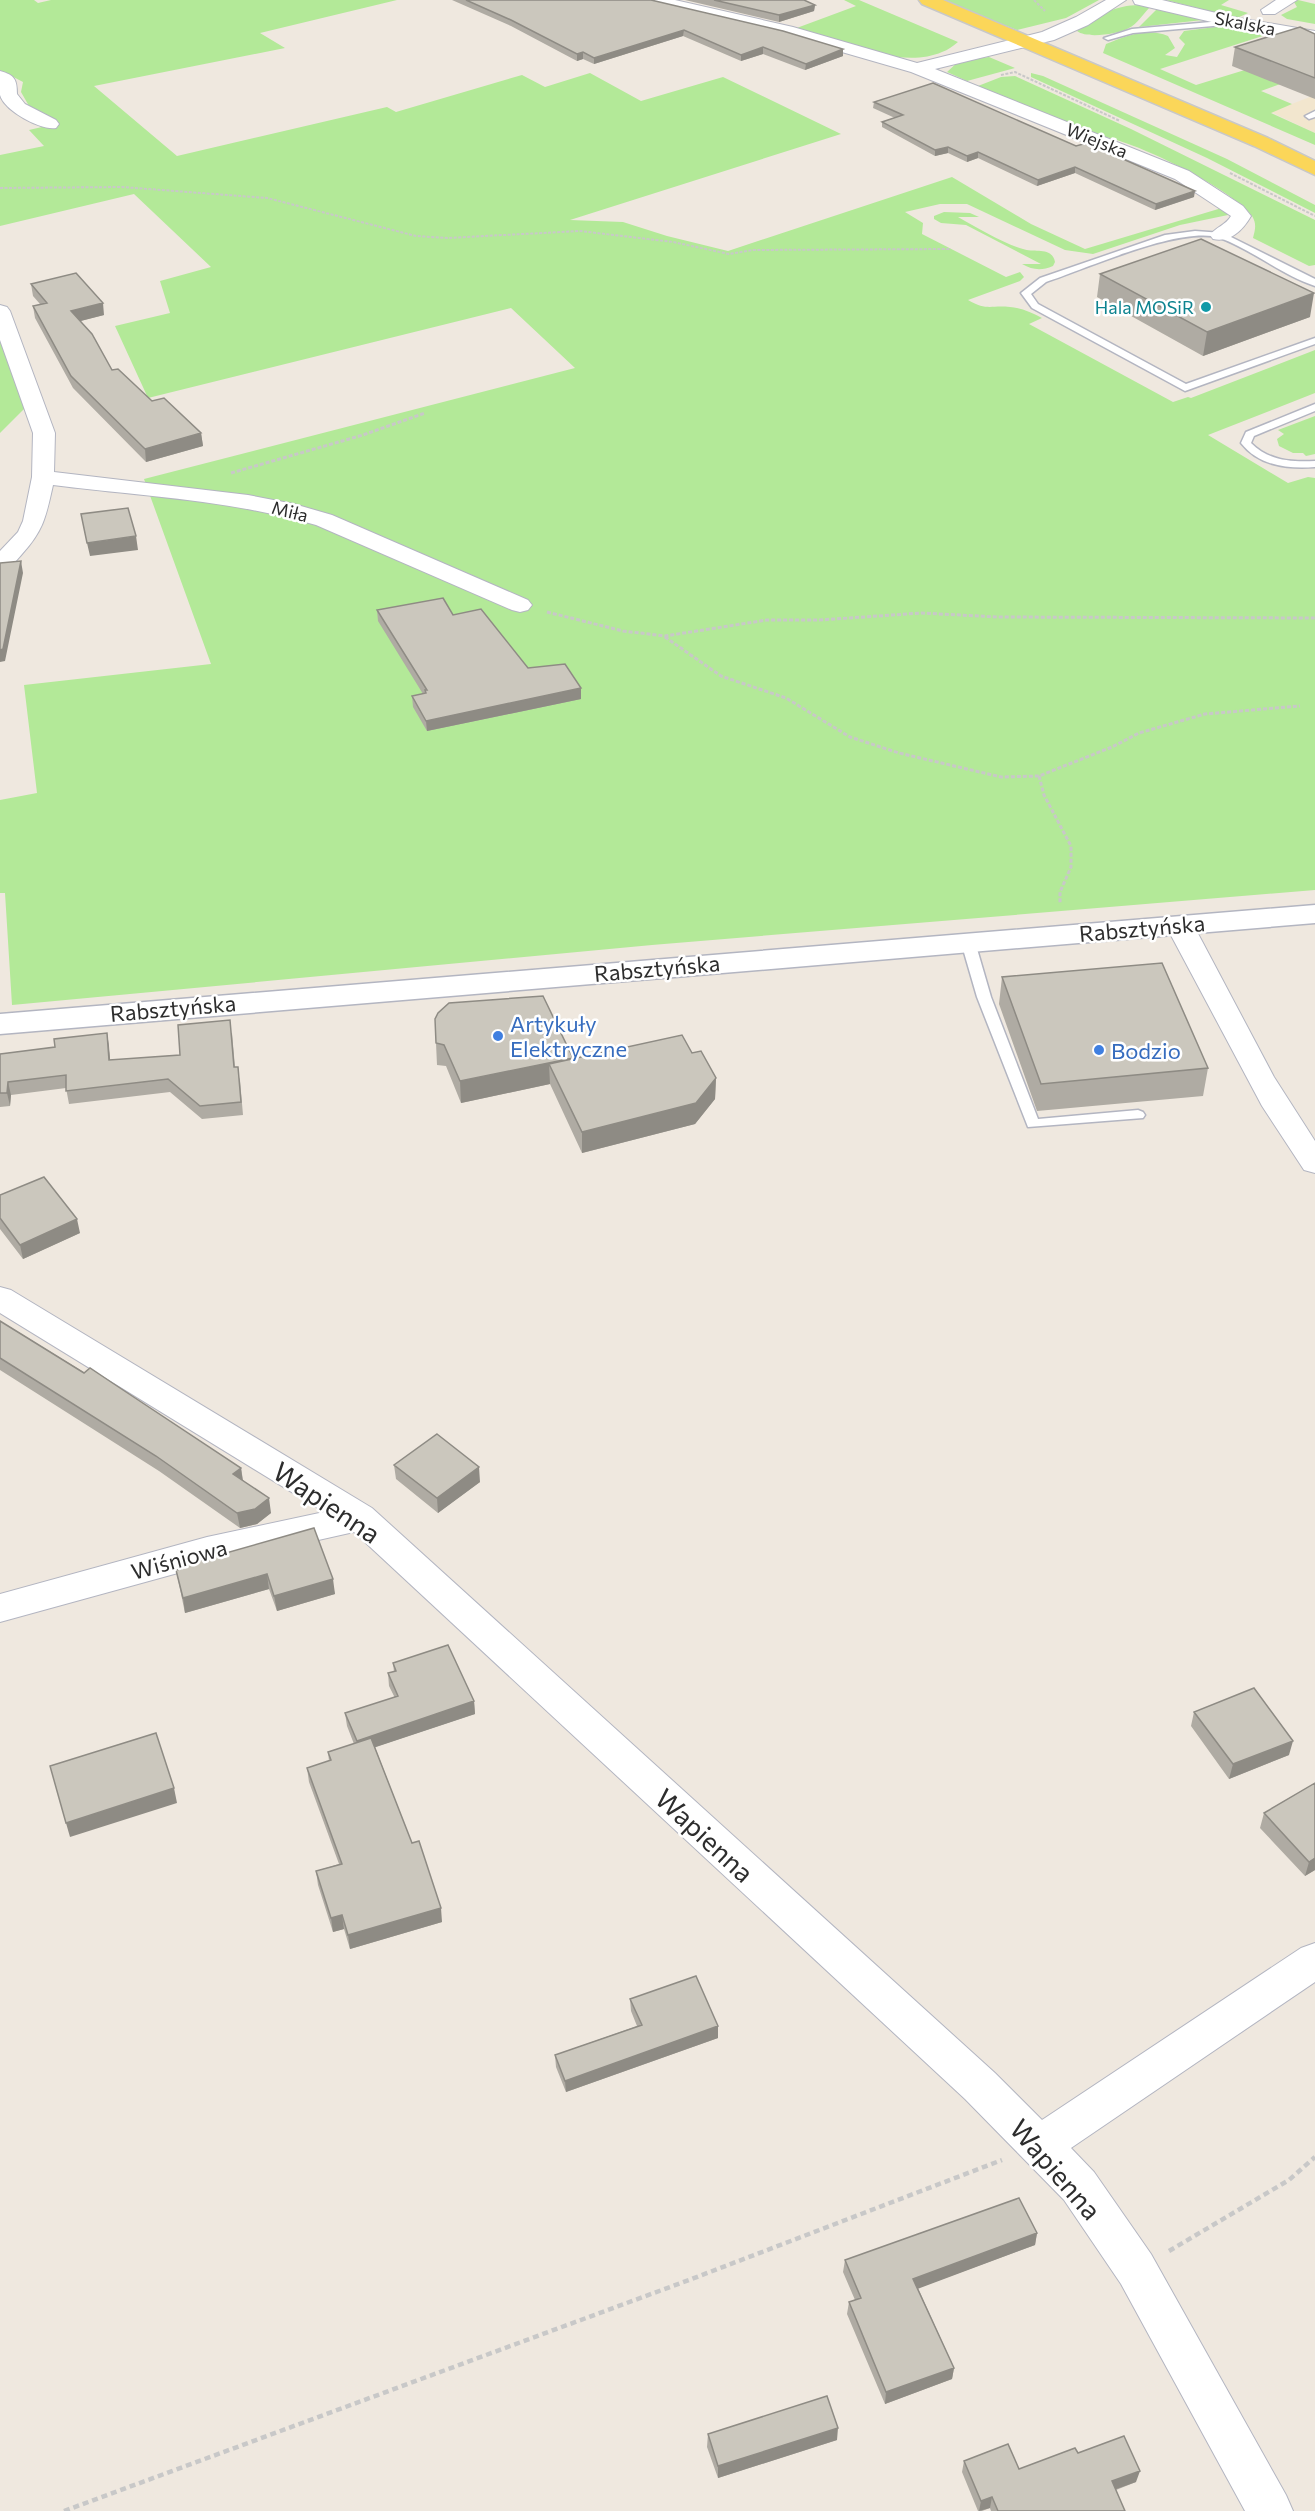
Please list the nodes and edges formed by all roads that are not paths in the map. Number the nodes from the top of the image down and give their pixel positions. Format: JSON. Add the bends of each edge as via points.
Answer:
{"nodes":[{"id":1,"x":653,"y":0,"type":"edge"},
{"id":2,"x":928,"y":0,"type":"edge"},
{"id":3,"x":1118,"y":0,"type":"edge"},
{"id":4,"x":1141,"y":0,"type":"edge"},
{"id":5,"x":1289,"y":0,"type":"edge"},
{"id":6,"x":1269,"y":10,"type":"dead end"},
{"id":7,"x":1233,"y":22,"type":"junction"},
{"id":8,"x":1315,"y":36,"type":"edge"},
{"id":9,"x":1108,"y":38,"type":"dead end"},
{"id":10,"x":1026,"y":41,"type":"junction"},
{"id":11,"x":917,"y":68,"type":"junction"},
{"id":12,"x":0,"y":76,"type":"edge"},
{"id":13,"x":51,"y":124,"type":"dead end"},
{"id":14,"x":1315,"y":169,"type":"edge"},
{"id":15,"x":1220,"y":235,"type":"junction"},
{"id":16,"x":1315,"y":283,"type":"edge"},
{"id":17,"x":0,"y":311,"type":"edge"},
{"id":18,"x":1315,"y":341,"type":"edge"},
{"id":19,"x":1315,"y":406,"type":"edge"},
{"id":20,"x":1315,"y":464,"type":"edge"},
{"id":21,"x":43,"y":477,"type":"junction"},
{"id":22,"x":0,"y":565,"type":"edge"},
{"id":23,"x":520,"y":605,"type":"road end"},
{"id":24,"x":1315,"y":914,"type":"edge"},
{"id":25,"x":1180,"y":926,"type":"junction"},
{"id":26,"x":968,"y":942,"type":"junction"},
{"id":27,"x":0,"y":1024,"type":"edge"},
{"id":28,"x":1138,"y":1114,"type":"dead end"},
{"id":29,"x":1315,"y":1163,"type":"edge"},
{"id":30,"x":0,"y":1298,"type":"edge"},
{"id":31,"x":360,"y":1517,"type":"junction"},
{"id":32,"x":0,"y":1608,"type":"edge"},
{"id":33,"x":1315,"y":1959,"type":"edge"},
{"id":34,"x":1039,"y":2146,"type":"junction"},
{"id":35,"x":1270,"y":2511,"type":"edge"}],
"edges":[{"from":1,"to":11,"type":"street","name":"Wiejska","via":[[787,31]]},
{"from":2,"to":10,"type":"main road"},
{"from":3,"to":10,"type":"street","via":[[1082,21]]},
{"from":4,"to":7,"type":"street","name":"Skalska"},
{"from":5,"to":6,"type":"street","name":"Skalska"},
{"from":7,"to":8,"type":"street","name":"Skalska"},
{"from":7,"to":9,"type":"lane","via":[[1148,29]]},
{"from":10,"to":11,"type":"street"},
{"from":10,"to":14,"type":"main road"},
{"from":11,"to":15,"type":"street","name":"Wiejska","via":[[1182,175],[1227,203],[1240,216],[1236,225]]},
{"from":12,"to":13,"type":"street","via":[[9,80],[8,95],[19,108]]},
{"from":15,"to":16,"type":"lane"},
{"from":15,"to":18,"type":"lane","via":[[1168,237],[1043,280],[1026,293],[1035,306],[1185,388]]},
{"from":17,"to":21,"type":"street","via":[[45,433]]},
{"from":19,"to":20,"type":"lane","via":[[1250,434],[1246,443],[1254,453],[1270,460]]},
{"from":21,"to":22,"type":"street","via":[[28,534]]},
{"from":21,"to":23,"type":"street","name":"Miła","via":[[285,508],[324,520]]},
{"from":24,"to":25,"type":"street","name":"Rabsztyńska"},
{"from":25,"to":26,"type":"street","name":"Rabsztyńska"},
{"from":25,"to":29,"type":"street","via":[[1291,1132]]},
{"from":26,"to":27,"type":"street","name":"Rabsztyńska"},
{"from":26,"to":28,"type":"lane","via":[[984,997],[1033,1124]]},
{"from":30,"to":31,"type":"street","name":"Wapienna"},
{"from":31,"to":32,"type":"street","name":"Wiśniowa","via":[[207,1551]]},
{"from":31,"to":34,"type":"street","name":"Wapienna","via":[[980,2086]]},
{"from":33,"to":34,"type":"street"},
{"from":34,"to":35,"type":"street","name":"Wapienna","via":[[1079,2186],[1136,2269]]}]}
